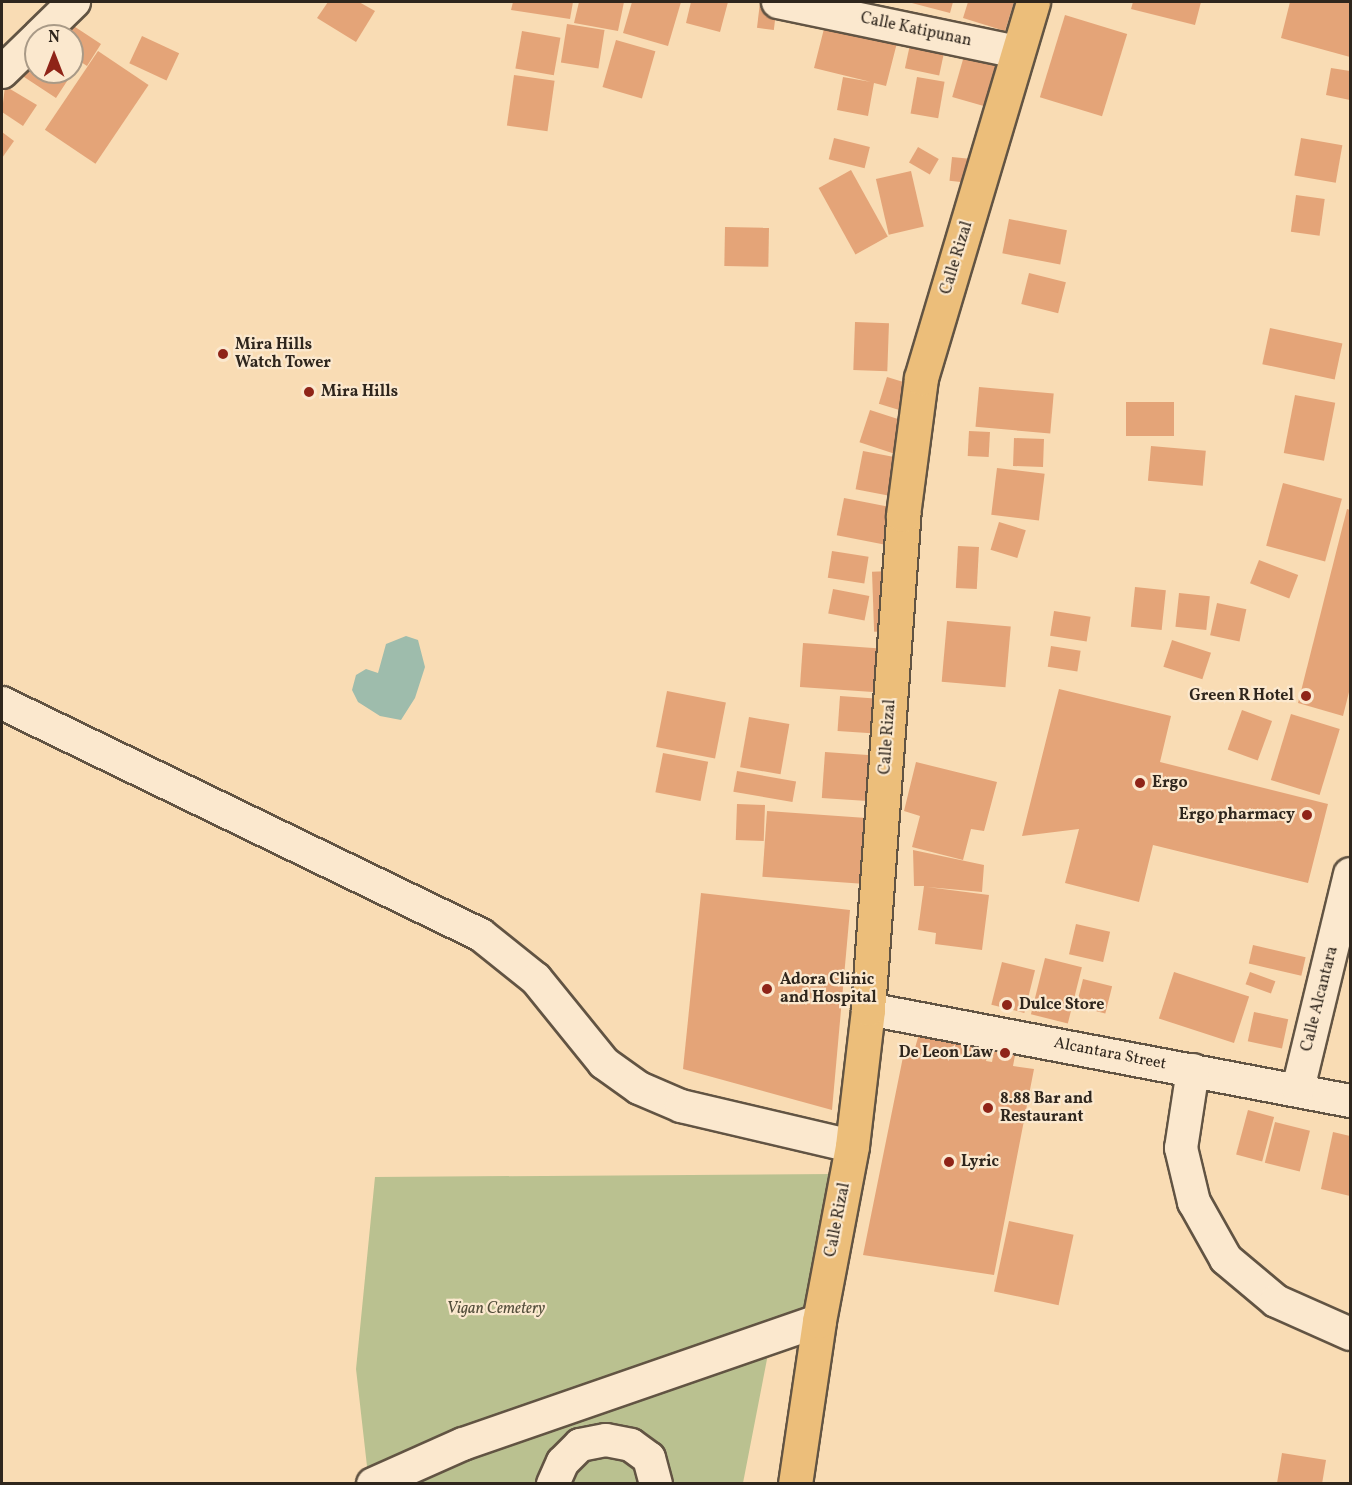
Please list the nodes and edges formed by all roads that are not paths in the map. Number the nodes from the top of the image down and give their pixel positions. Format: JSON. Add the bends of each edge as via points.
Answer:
{"nodes":[{"id":1,"x":74,"y":2,"type":"edge"},
{"id":2,"x":778,"y":2,"type":"edge"},
{"id":3,"x":1033,"y":2,"type":"edge"},
{"id":4,"x":51,"y":24,"type":"edge"},
{"id":5,"x":24,"y":50,"type":"edge"},
{"id":6,"x":1018,"y":52,"type":"junction"},
{"id":7,"x":2,"y":72,"type":"edge"},
{"id":8,"x":2,"y":703,"type":"edge"},
{"id":9,"x":1350,"y":874,"type":"edge"},
{"id":10,"x":868,"y":1009,"type":"junction"},
{"id":11,"x":1193,"y":1070,"type":"junction"},
{"id":12,"x":1299,"y":1089,"type":"junction"},
{"id":13,"x":1350,"y":1101,"type":"edge"},
{"id":14,"x":852,"y":1146,"type":"junction"},
{"id":15,"x":819,"y":1321,"type":"junction"},
{"id":16,"x":1350,"y":1334,"type":"edge"},
{"id":17,"x":374,"y":1484,"type":"edge"},
{"id":18,"x":552,"y":1484,"type":"edge"},
{"id":19,"x":656,"y":1484,"type":"edge"},
{"id":20,"x":795,"y":1484,"type":"edge"}],
"edges":[{"from":1,"to":4,"type":"street"},
{"from":2,"to":6,"type":"street","name":"Calle Katipunan"},
{"from":3,"to":6,"type":"main road","name":"Calle Rizal"},
{"from":5,"to":7,"type":"street"},
{"from":6,"to":10,"type":"main road","name":"Calle Rizal","via":[[921,378],[903,515]]},
{"from":8,"to":14,"type":"street","via":[[481,935],[536,979],[604,1063],[639,1088],[681,1106]]},
{"from":9,"to":12,"type":"street","name":"Calle Alcantara"},
{"from":10,"to":11,"type":"street","name":"Alcantara Street"},
{"from":10,"to":14,"type":"main road","name":"Calle Rizal"},
{"from":11,"to":12,"type":"street","name":"Alcantara Street"},
{"from":11,"to":16,"type":"street","via":[[1181,1148],[1194,1203],[1226,1259],[1276,1301]]},
{"from":12,"to":13,"type":"street","name":"Alcantara Street"},
{"from":14,"to":15,"type":"main road","name":"Calle Rizal"},
{"from":15,"to":17,"type":"street","via":[[463,1444]]},
{"from":15,"to":20,"type":"main road","name":"Calle Rizal"},
{"from":18,"to":19,"type":"street","via":[[563,1462],[580,1445],[606,1440],[631,1445],[649,1458]]}]}
